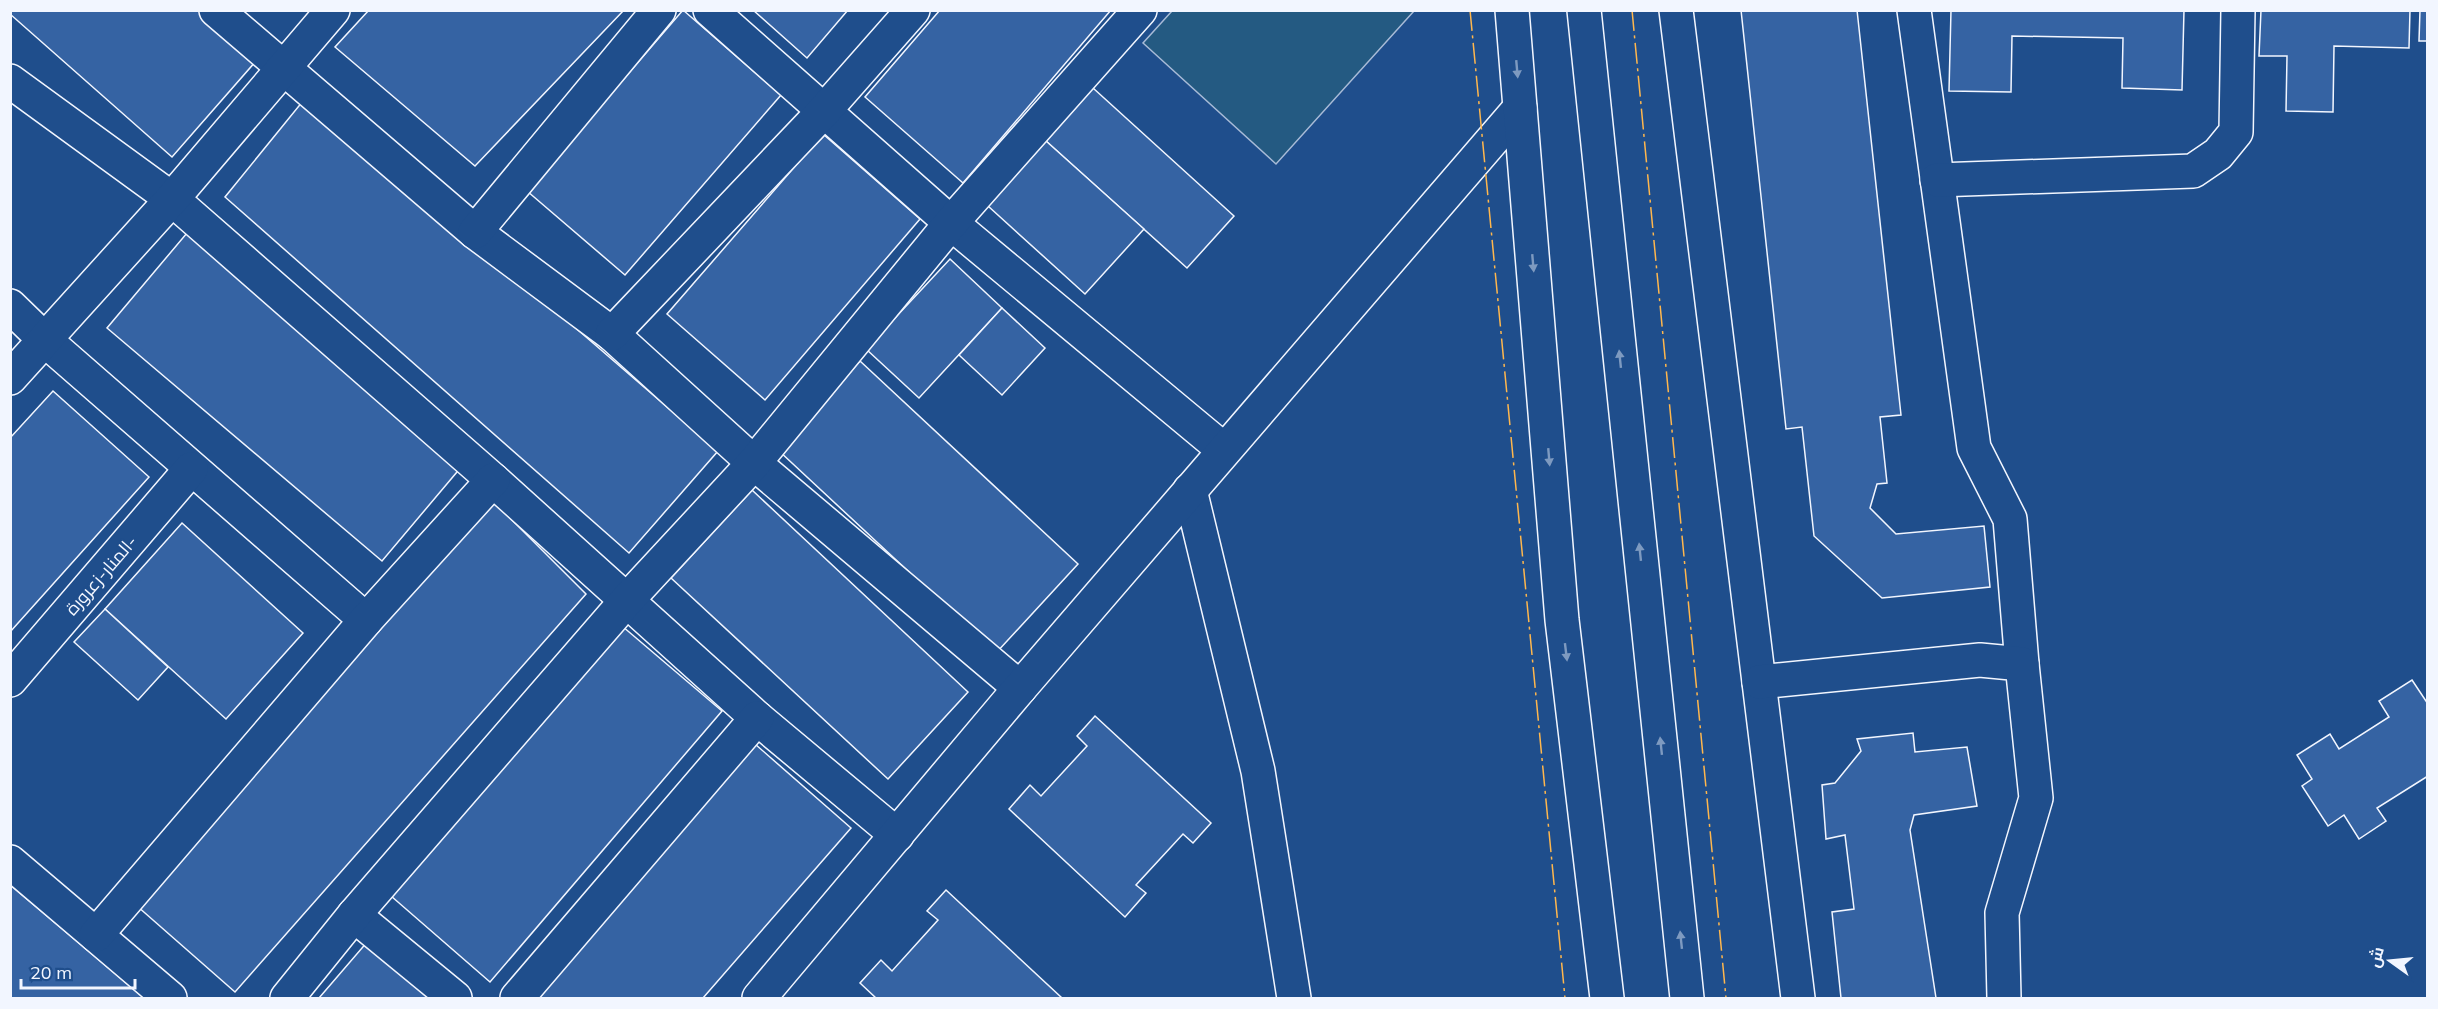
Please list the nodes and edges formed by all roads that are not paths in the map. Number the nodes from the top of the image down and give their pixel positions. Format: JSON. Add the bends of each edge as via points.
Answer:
{"nodes":[{"id":1,"x":216,"y":10,"type":"edge"},
{"id":2,"x":333,"y":10,"type":"edge"},
{"id":3,"x":659,"y":10,"type":"edge"},
{"id":4,"x":710,"y":10,"type":"edge"},
{"id":5,"x":913,"y":10,"type":"edge"},
{"id":6,"x":1512,"y":10,"type":"edge"},
{"id":7,"x":1584,"y":10,"type":"edge"},
{"id":8,"x":1676,"y":10,"type":"edge"},
{"id":9,"x":1914,"y":10,"type":"edge"},
{"id":10,"x":2238,"y":10,"type":"edge"},
{"id":11,"x":1140,"y":11,"type":"edge"},
{"id":12,"x":284,"y":69,"type":"junction"},
{"id":13,"x":10,"y":81,"type":"edge"},
{"id":14,"x":1520,"y":108,"type":"junction"},
{"id":15,"x":824,"y":111,"type":"junction"},
{"id":16,"x":1937,"y":180,"type":"junction"},
{"id":17,"x":172,"y":199,"type":"junction"},
{"id":18,"x":951,"y":223,"type":"junction"},
{"id":19,"x":475,"y":232,"type":"junction"},
{"id":20,"x":10,"y":306,"type":"edge"},
{"id":21,"x":612,"y":334,"type":"junction"},
{"id":22,"x":45,"y":340,"type":"junction"},
{"id":23,"x":10,"y":378,"type":"edge"},
{"id":24,"x":1224,"y":450,"type":"junction"},
{"id":25,"x":754,"y":463,"type":"junction"},
{"id":26,"x":191,"y":469,"type":"junction"},
{"id":27,"x":493,"y":480,"type":"junction"},
{"id":28,"x":1190,"y":490,"type":"junction"},
{"id":29,"x":627,"y":600,"type":"junction"},
{"id":30,"x":366,"y":620,"type":"junction"},
{"id":31,"x":2022,"y":664,"type":"junction"},
{"id":32,"x":10,"y":680,"type":"edge"},
{"id":33,"x":1759,"y":682,"type":"junction"},
{"id":34,"x":1020,"y":688,"type":"junction"},
{"id":35,"x":757,"y":718,"type":"junction"},
{"id":36,"x":897,"y":835,"type":"junction"},
{"id":37,"x":10,"y":862,"type":"edge"},
{"id":38,"x":354,"y":915,"type":"junction"},
{"id":39,"x":96,"y":934,"type":"junction"},
{"id":40,"x":170,"y":999,"type":"edge"},
{"id":41,"x":287,"y":999,"type":"edge"},
{"id":42,"x":454,"y":999,"type":"edge"},
{"id":43,"x":517,"y":999,"type":"edge"},
{"id":44,"x":759,"y":999,"type":"edge"},
{"id":45,"x":1294,"y":999,"type":"edge"},
{"id":46,"x":1607,"y":999,"type":"edge"},
{"id":47,"x":1687,"y":999,"type":"edge"},
{"id":48,"x":1798,"y":999,"type":"edge"},
{"id":49,"x":2004,"y":999,"type":"edge"}],
"edges":[{"from":1,"to":12,"type":"main road"},
{"from":2,"to":12,"type":"main road"},
{"from":3,"to":19,"type":"main road"},
{"from":4,"to":15,"type":"main road"},
{"from":5,"to":15,"type":"main road"},
{"from":6,"to":14,"type":"main road","one_way":true},
{"from":47,"to":7,"type":"main road","one_way":true},
{"from":8,"to":33,"type":"main road"},
{"from":9,"to":16,"type":"main road"},
{"from":10,"to":16,"type":"main road","via":[[2236,132],[2218,154],[2193,171]]},
{"from":11,"to":18,"type":"main road"},
{"from":12,"to":17,"type":"main road"},
{"from":12,"to":19,"type":"main road"},
{"from":13,"to":17,"type":"main road"},
{"from":14,"to":24,"type":"main road"},
{"from":14,"to":46,"type":"main road","one_way":true,"via":[[1562,620]]},
{"from":15,"to":18,"type":"main road"},
{"from":15,"to":21,"type":"main road"},
{"from":16,"to":31,"type":"main road","via":[[1974,448],[2010,519]]},
{"from":17,"to":22,"type":"main road"},
{"from":17,"to":27,"type":"main road"},
{"from":18,"to":24,"type":"main road"},
{"from":18,"to":25,"type":"main road"},
{"from":19,"to":21,"type":"main road"},
{"from":20,"to":22,"type":"main road"},
{"from":21,"to":25,"type":"main road"},
{"from":22,"to":23,"type":"main road"},
{"from":22,"to":26,"type":"main road"},
{"from":24,"to":28,"type":"main road"},
{"from":25,"to":29,"type":"main road"},
{"from":25,"to":34,"type":"main road"},
{"from":26,"to":30,"type":"main road"},
{"from":26,"to":32,"type":"main road","name":"المنار-زعرورة-"},
{"from":27,"to":29,"type":"main road"},
{"from":27,"to":30,"type":"main road"},
{"from":28,"to":34,"type":"main road"},
{"from":28,"to":45,"type":"main road","via":[[1258,771]]},
{"from":29,"to":35,"type":"main road"},
{"from":29,"to":38,"type":"main road"},
{"from":30,"to":39,"type":"main road"},
{"from":31,"to":33,"type":"main road","via":[[1980,660]]},
{"from":31,"to":49,"type":"main road","via":[[2036,798],[2002,913]]},
{"from":33,"to":48,"type":"main road"},
{"from":34,"to":36,"type":"main road"},
{"from":35,"to":36,"type":"main road"},
{"from":35,"to":43,"type":"main road"},
{"from":36,"to":44,"type":"main road"},
{"from":37,"to":39,"type":"main road"},
{"from":38,"to":41,"type":"main road"},
{"from":38,"to":42,"type":"main road"},
{"from":39,"to":40,"type":"main road"}]}
